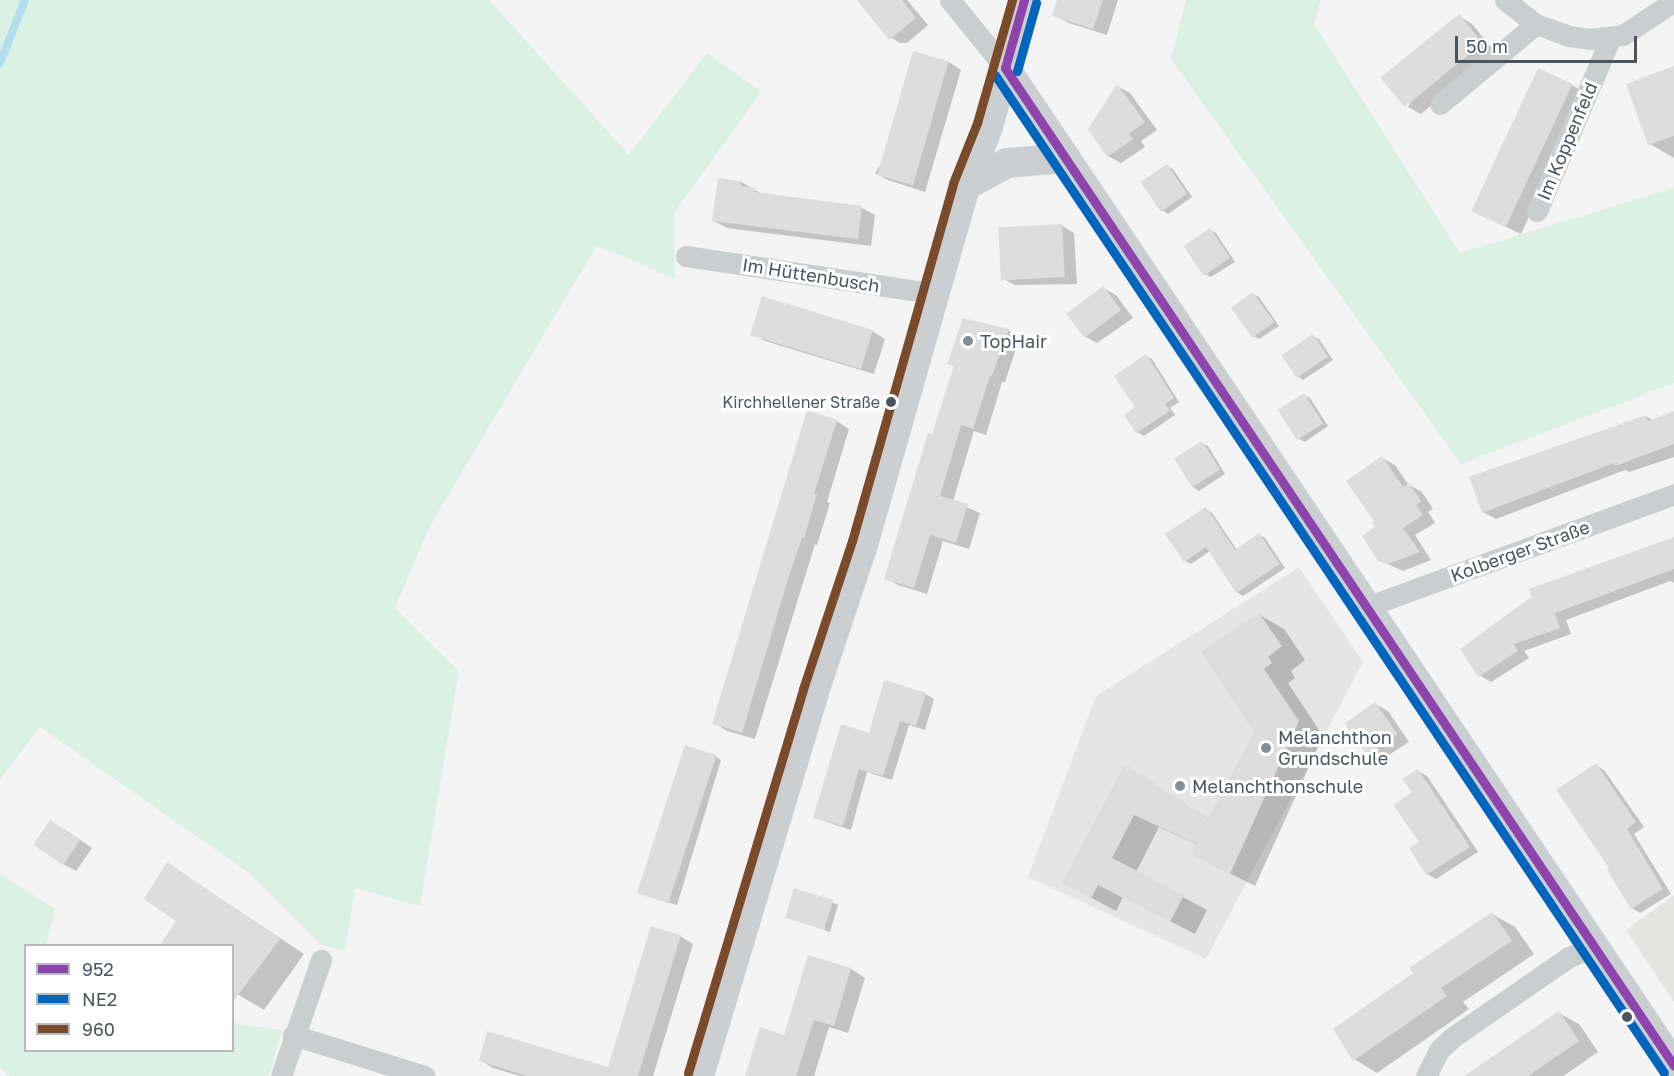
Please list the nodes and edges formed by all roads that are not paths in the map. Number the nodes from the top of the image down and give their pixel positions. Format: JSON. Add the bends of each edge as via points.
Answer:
{"nodes":[{"id":1,"x":950,"y":0,"type":"edge"},
{"id":2,"x":1024,"y":0,"type":"edge"},
{"id":3,"x":1505,"y":0,"type":"edge"},
{"id":4,"x":1674,"y":1,"type":"edge"},
{"id":5,"x":1536,"y":24,"type":"junction"},
{"id":6,"x":1610,"y":39,"type":"junction"},
{"id":7,"x":1005,"y":68,"type":"junction"},
{"id":8,"x":1440,"y":104,"type":"dead end"},
{"id":9,"x":1066,"y":158,"type":"junction"},
{"id":10,"x":965,"y":186,"type":"junction"},
{"id":11,"x":1537,"y":210,"type":"dead end"},
{"id":12,"x":686,"y":256,"type":"dead end"},
{"id":13,"x":936,"y":294,"type":"junction"},
{"id":14,"x":1674,"y":494,"type":"edge"},
{"id":15,"x":1366,"y":607,"type":"junction"},
{"id":16,"x":1595,"y":946,"type":"junction"},
{"id":17,"x":321,"y":960,"type":"dead end"},
{"id":18,"x":293,"y":1035,"type":"junction"},
{"id":19,"x":1674,"y":1066,"type":"edge"},
{"id":20,"x":281,"y":1076,"type":"edge"},
{"id":21,"x":425,"y":1076,"type":"edge"},
{"id":22,"x":699,"y":1076,"type":"edge"},
{"id":23,"x":1426,"y":1076,"type":"edge"}],
"edges":[{"from":1,"to":7,"type":"street"},
{"from":2,"to":7,"type":"main road"},
{"from":3,"to":5,"type":"street"},
{"from":4,"to":6,"type":"street","via":[[1634,30]]},
{"from":5,"to":6,"type":"street","via":[[1569,36]]},
{"from":5,"to":8,"type":"street"},
{"from":6,"to":11,"type":"street","name":"Im Koppenfeld"},
{"from":7,"to":9,"type":"main road"},
{"from":7,"to":10,"type":"main road"},
{"from":9,"to":10,"type":"main road","via":[[1007,163]]},
{"from":9,"to":15,"type":"main road"},
{"from":10,"to":13,"type":"main road"},
{"from":12,"to":13,"type":"street","name":"Im Hüttenbusch"},
{"from":13,"to":22,"type":"main road"},
{"from":14,"to":15,"type":"street","name":"Kolberger Straße"},
{"from":15,"to":16,"type":"main road"},
{"from":16,"to":19,"type":"main road"},
{"from":16,"to":23,"type":"street","via":[[1569,957],[1453,1037],[1439,1050]]},
{"from":17,"to":18,"type":"street"},
{"from":18,"to":20,"type":"street"},
{"from":18,"to":21,"type":"street"}]}
